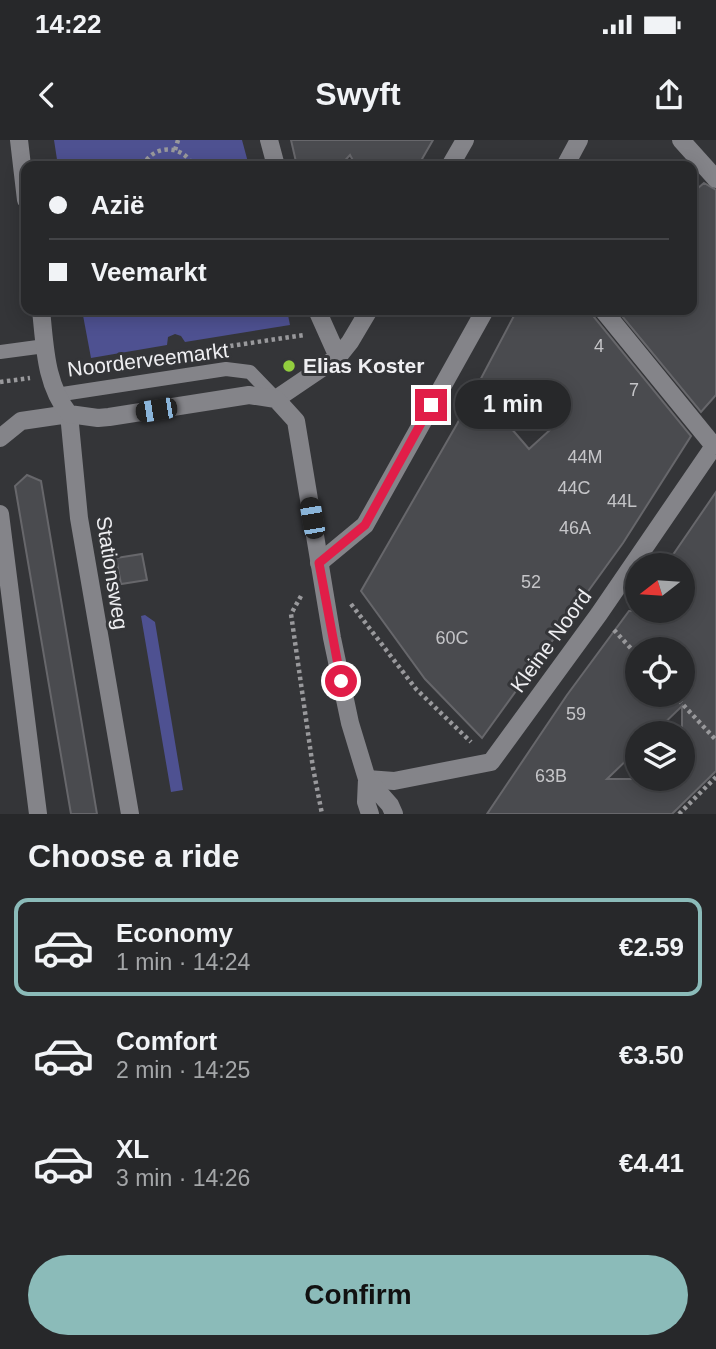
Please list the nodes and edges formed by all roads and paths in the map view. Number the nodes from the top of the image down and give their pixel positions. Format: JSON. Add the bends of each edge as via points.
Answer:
{"nodes":[{"id":1,"x":19,"y":140,"type":"edge"},
{"id":2,"x":178,"y":140,"type":"edge"},
{"id":3,"x":269,"y":140,"type":"edge"},
{"id":4,"x":465,"y":140,"type":"edge"},
{"id":5,"x":579,"y":140,"type":"edge"},
{"id":6,"x":681,"y":140,"type":"edge"},
{"id":7,"x":174,"y":150,"type":"junction"},
{"id":8,"x":21,"y":161,"type":"edge"},
{"id":9,"x":147,"y":161,"type":"edge"},
{"id":10,"x":189,"y":161,"type":"edge"},
{"id":11,"x":275,"y":161,"type":"edge"},
{"id":12,"x":453,"y":161,"type":"edge"},
{"id":13,"x":568,"y":161,"type":"edge"},
{"id":14,"x":716,"y":179,"type":"edge"},
{"id":15,"x":42,"y":315,"type":"edge"},
{"id":16,"x":319,"y":315,"type":"edge"},
{"id":17,"x":366,"y":315,"type":"edge"},
{"id":18,"x":482,"y":315,"type":"edge"},
{"id":19,"x":607,"y":315,"type":"edge"},
{"id":20,"x":324,"y":331,"type":"junction"},
{"id":21,"x":46,"y":346,"type":"junction"},
{"id":22,"x":217,"y":348,"type":"dead end"},
{"id":23,"x":0,"y":352,"type":"edge"},
{"id":24,"x":338,"y":357,"type":"junction"},
{"id":25,"x":56,"y":395,"type":"junction"},
{"id":26,"x":276,"y":399,"type":"junction"},
{"id":27,"x":69,"y":414,"type":"junction"},
{"id":28,"x":0,"y":438,"type":"edge"},
{"id":29,"x":715,"y":445,"type":"edge"},
{"id":30,"x":0,"y":514,"type":"edge"},
{"id":31,"x":319,"y":563,"type":"junction"},
{"id":32,"x":344,"y":594,"type":"dead end"},
{"id":33,"x":599,"y":614,"type":"junction"},
{"id":34,"x":625,"y":642,"type":"edge"},
{"id":35,"x":685,"y":707,"type":"edge"},
{"id":36,"x":716,"y":740,"type":"edge"},
{"id":37,"x":491,"y":762,"type":"junction"},
{"id":38,"x":716,"y":777,"type":"edge"},
{"id":39,"x":367,"y":779,"type":"junction"},
{"id":40,"x":38,"y":814,"type":"edge"},
{"id":41,"x":130,"y":814,"type":"edge"},
{"id":42,"x":322,"y":814,"type":"edge"},
{"id":43,"x":370,"y":814,"type":"edge"},
{"id":44,"x":394,"y":814,"type":"edge"},
{"id":45,"x":679,"y":814,"type":"edge"}],
"edges":[{"from":1,"to":8,"type":"street"},
{"from":2,"to":7,"type":"path"},
{"from":3,"to":11,"type":"street"},
{"from":4,"to":12,"type":"street"},
{"from":5,"to":13,"type":"street"},
{"from":6,"to":14,"type":"street"},
{"from":7,"to":9,"type":"path","via":[[154,153]]},
{"from":7,"to":10,"type":"path"},
{"from":15,"to":21,"type":"street"},
{"from":16,"to":20,"type":"street"},
{"from":17,"to":24,"type":"street"},
{"from":18,"to":31,"type":"street","via":[[365,525]]},
{"from":19,"to":29,"type":"street"},
{"from":20,"to":22,"type":"path"},
{"from":20,"to":24,"type":"street"},
{"from":21,"to":23,"type":"lane"},
{"from":21,"to":25,"type":"street"},
{"from":24,"to":26,"type":"street"},
{"from":25,"to":26,"type":"lane","name":"Noorderveemarkt","via":[[226,369],[250,372]]},
{"from":25,"to":27,"type":"street"},
{"from":26,"to":27,"type":"street","name":"Noorderveemarkt","via":[[249,395],[98,418]]},
{"from":26,"to":31,"type":"street","name":"Noorderveemarkt","via":[[296,421]]},
{"from":27,"to":28,"type":"street","via":[[21,421]]},
{"from":27,"to":41,"type":"street","name":"Stationsweg","via":[[79,518]]},
{"from":29,"to":33,"type":"street","name":"Kleine Noord"},
{"from":30,"to":40,"type":"street"},
{"from":31,"to":39,"type":"street","name":"Noorderveemarkt","via":[[350,723]]},
{"from":31,"to":42,"type":"path","via":[[290,614]]},
{"from":32,"to":37,"type":"path","via":[[416,688]]},
{"from":33,"to":34,"type":"path"},
{"from":33,"to":37,"type":"street","name":"Kleine Noord"},
{"from":35,"to":36,"type":"path"},
{"from":37,"to":39,"type":"street","via":[[394,781]]},
{"from":38,"to":45,"type":"path"},
{"from":39,"to":43,"type":"street","name":"Noorderveemarkt"},
{"from":39,"to":44,"type":"street","name":"Noorderveemarkt"}]}
